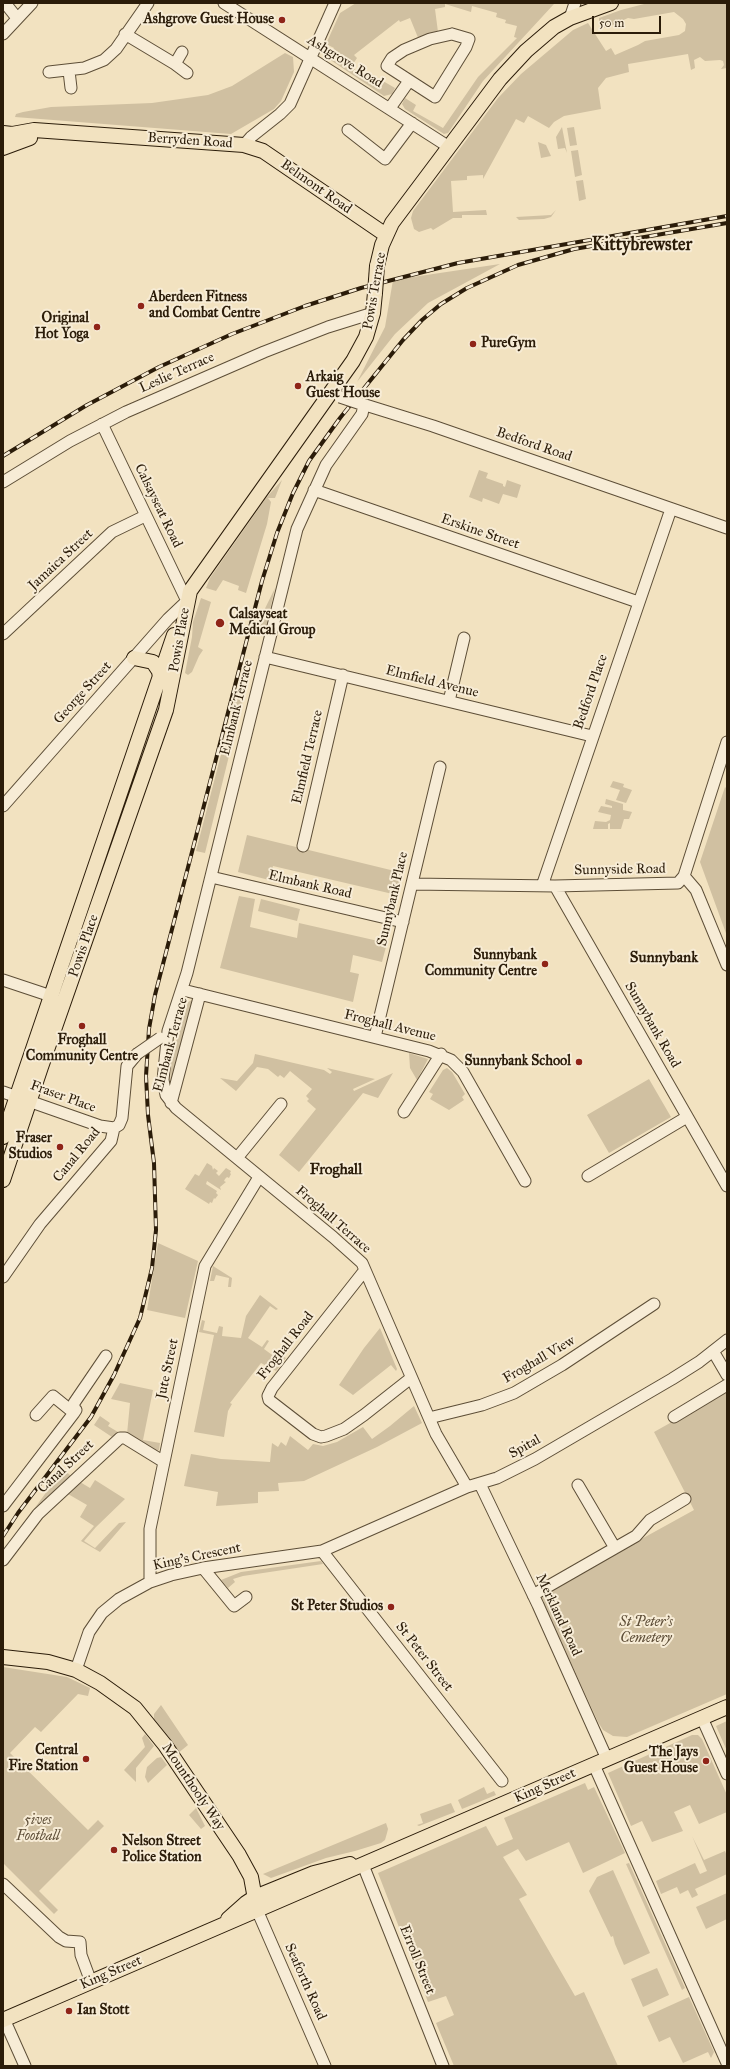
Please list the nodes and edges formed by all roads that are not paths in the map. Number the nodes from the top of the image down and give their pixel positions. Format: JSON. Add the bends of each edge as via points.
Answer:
{"nodes":[{"id":1,"x":6,"y":3,"type":"edge"},
{"id":2,"x":32,"y":3,"type":"edge"},
{"id":3,"x":148,"y":3,"type":"edge"},
{"id":4,"x":224,"y":3,"type":"edge"},
{"id":5,"x":335,"y":3,"type":"edge"},
{"id":6,"x":575,"y":3,"type":"edge"},
{"id":7,"x":611,"y":3,"type":"edge"},
{"id":8,"x":17,"y":18,"type":"junction"},
{"id":9,"x":570,"y":18,"type":"junction"},
{"id":10,"x":3,"y":34,"type":"edge"},
{"id":11,"x":125,"y":34,"type":"junction"},
{"id":12,"x":182,"y":52,"type":"dead end"},
{"id":13,"x":312,"y":59,"type":"junction"},
{"id":14,"x":175,"y":64,"type":"junction"},
{"id":15,"x":69,"y":71,"type":"junction"},
{"id":16,"x":49,"y":72,"type":"dead end"},
{"id":17,"x":187,"y":73,"type":"dead end"},
{"id":18,"x":409,"y":81,"type":"junction"},
{"id":19,"x":71,"y":88,"type":"dead end"},
{"id":20,"x":390,"y":108,"type":"junction"},
{"id":21,"x":412,"y":122,"type":"junction"},
{"id":22,"x":348,"y":130,"type":"dead end"},
{"id":23,"x":48,"y":132,"type":"junction"},
{"id":24,"x":3,"y":133,"type":"edge"},
{"id":25,"x":244,"y":145,"type":"junction"},
{"id":26,"x":449,"y":147,"type":"junction"},
{"id":27,"x":3,"y":148,"type":"edge"},
{"id":28,"x":386,"y":235,"type":"junction"},
{"id":29,"x":373,"y":313,"type":"junction"},
{"id":30,"x":335,"y":394,"type":"junction"},
{"id":31,"x":361,"y":404,"type":"junction"},
{"id":32,"x":102,"y":424,"type":"junction"},
{"id":33,"x":3,"y":482,"type":"edge"},
{"id":34,"x":314,"y":490,"type":"junction"},
{"id":35,"x":671,"y":509,"type":"junction"},
{"id":36,"x":145,"y":516,"type":"junction"},
{"id":37,"x":727,"y":528,"type":"edge"},
{"id":38,"x":187,"y":601,"type":"junction"},
{"id":39,"x":638,"y":602,"type":"junction"},
{"id":40,"x":4,"y":631,"type":"edge"},
{"id":41,"x":464,"y":638,"type":"dead end"},
{"id":42,"x":265,"y":657,"type":"junction"},
{"id":43,"x":134,"y":658,"type":"junction"},
{"id":44,"x":343,"y":676,"type":"junction"},
{"id":45,"x":160,"y":678,"type":"junction"},
{"id":46,"x":449,"y":701,"type":"junction"},
{"id":47,"x":592,"y":736,"type":"junction"},
{"id":48,"x":727,"y":742,"type":"edge"},
{"id":49,"x":440,"y":767,"type":"dead end"},
{"id":50,"x":5,"y":800,"type":"edge"},
{"id":51,"x":303,"y":846,"type":"dead end"},
{"id":52,"x":684,"y":876,"type":"junction"},
{"id":53,"x":211,"y":877,"type":"junction"},
{"id":54,"x":412,"y":884,"type":"junction"},
{"id":55,"x":542,"y":886,"type":"junction"},
{"id":56,"x":555,"y":886,"type":"junction"},
{"id":57,"x":403,"y":922,"type":"junction"},
{"id":58,"x":727,"y":965,"type":"edge"},
{"id":59,"x":3,"y":980,"type":"edge"},
{"id":60,"x":183,"y":990,"type":"junction"},
{"id":61,"x":200,"y":994,"type":"junction"},
{"id":62,"x":51,"y":996,"type":"junction"},
{"id":63,"x":164,"y":1035,"type":"junction"},
{"id":64,"x":375,"y":1038,"type":"junction"},
{"id":65,"x":441,"y":1054,"type":"junction"},
{"id":66,"x":3,"y":1092,"type":"edge"},
{"id":67,"x":24,"y":1099,"type":"junction"},
{"id":68,"x":171,"y":1103,"type":"junction"},
{"id":69,"x":281,"y":1104,"type":"dead end"},
{"id":70,"x":404,"y":1112,"type":"dead end"},
{"id":71,"x":687,"y":1117,"type":"junction"},
{"id":72,"x":114,"y":1128,"type":"junction"},
{"id":73,"x":3,"y":1137,"type":"edge"},
{"id":74,"x":237,"y":1158,"type":"junction"},
{"id":75,"x":588,"y":1176,"type":"dead end"},
{"id":76,"x":259,"y":1177,"type":"junction"},
{"id":77,"x":3,"y":1180,"type":"edge"},
{"id":78,"x":525,"y":1181,"type":"dead end"},
{"id":79,"x":727,"y":1186,"type":"edge"},
{"id":80,"x":365,"y":1270,"type":"junction"},
{"id":81,"x":3,"y":1277,"type":"edge"},
{"id":82,"x":654,"y":1304,"type":"dead end"},
{"id":83,"x":727,"y":1340,"type":"edge"},
{"id":84,"x":713,"y":1351,"type":"junction"},
{"id":85,"x":106,"y":1356,"type":"dead end"},
{"id":86,"x":727,"y":1375,"type":"edge"},
{"id":87,"x":411,"y":1378,"type":"junction"},
{"id":88,"x":727,"y":1385,"type":"edge"},
{"id":89,"x":86,"y":1397,"type":"dead end"},
{"id":90,"x":74,"y":1412,"type":"junction"},
{"id":91,"x":36,"y":1415,"type":"dead end"},
{"id":92,"x":674,"y":1417,"type":"dead end"},
{"id":93,"x":429,"y":1418,"type":"junction"},
{"id":94,"x":164,"y":1462,"type":"junction"},
{"id":95,"x":480,"y":1484,"type":"junction"},
{"id":96,"x":578,"y":1485,"type":"dead end"},
{"id":97,"x":467,"y":1487,"type":"junction"},
{"id":98,"x":685,"y":1499,"type":"dead end"},
{"id":99,"x":3,"y":1506,"type":"edge"},
{"id":100,"x":614,"y":1548,"type":"junction"},
{"id":101,"x":322,"y":1551,"type":"junction"},
{"id":102,"x":3,"y":1560,"type":"edge"},
{"id":103,"x":203,"y":1568,"type":"junction"},
{"id":104,"x":150,"y":1582,"type":"junction"},
{"id":105,"x":533,"y":1594,"type":"junction"},
{"id":106,"x":246,"y":1597,"type":"dead end"},
{"id":107,"x":3,"y":1657,"type":"edge"},
{"id":108,"x":76,"y":1670,"type":"junction"},
{"id":109,"x":727,"y":1707,"type":"edge"},
{"id":110,"x":702,"y":1718,"type":"junction"},
{"id":111,"x":600,"y":1762,"type":"junction"},
{"id":112,"x":727,"y":1774,"type":"edge"},
{"id":113,"x":502,"y":1781,"type":"dead end"},
{"id":114,"x":363,"y":1865,"type":"junction"},
{"id":115,"x":3,"y":1884,"type":"edge"},
{"id":116,"x":256,"y":1904,"type":"junction"},
{"id":117,"x":91,"y":1982,"type":"junction"},
{"id":118,"x":4,"y":2020,"type":"edge"},
{"id":119,"x":727,"y":2063,"type":"edge"},
{"id":120,"x":24,"y":2066,"type":"edge"},
{"id":121,"x":325,"y":2066,"type":"edge"},
{"id":122,"x":443,"y":2066,"type":"edge"}],
"edges":[{"from":1,"to":8,"type":"street"},
{"from":2,"to":8,"type":"street"},
{"from":3,"to":11,"type":"street"},
{"from":4,"to":13,"type":"street","name":"Ashgrove Road"},
{"from":5,"to":13,"type":"street","name":"Berryden Road"},
{"from":6,"to":9,"type":"street"},
{"from":7,"to":9,"type":"main road","name":"Powis Terrace"},
{"from":8,"to":10,"type":"street"},
{"from":9,"to":26,"type":"main road","name":"Powis Terrace","via":[[547,32],[513,64]]},
{"from":11,"to":14,"type":"street"},
{"from":11,"to":15,"type":"street","via":[[104,60],[93,66]]},
{"from":12,"to":14,"type":"street"},
{"from":13,"to":20,"type":"street","name":"Ashgrove Road"},
{"from":13,"to":25,"type":"street","name":"Berryden Road","via":[[290,104]]},
{"from":14,"to":17,"type":"street"},
{"from":15,"to":16,"type":"street"},
{"from":15,"to":19,"type":"street"},
{"from":18,"to":18,"type":"street","via":[[387,66],[392,58],[430,39],[452,34],[469,39],[435,97]]},
{"from":18,"to":20,"type":"street"},
{"from":20,"to":21,"type":"street","name":"Ashgrove Road"},
{"from":21,"to":22,"type":"street","via":[[385,159]]},
{"from":21,"to":26,"type":"street","name":"Ashgrove Road"},
{"from":23,"to":24,"type":"main road","name":"Berryden Road","via":[[34,130]]},
{"from":23,"to":25,"type":"main road","name":"Berryden Road"},
{"from":23,"to":27,"type":"main road","name":"Berryden Road"},
{"from":25,"to":28,"type":"main road","name":"Belmont Road","via":[[263,151]]},
{"from":26,"to":28,"type":"main road","name":"Powis Terrace"},
{"from":28,"to":29,"type":"main road","name":"Powis Terrace","bridge":true,"via":[[378,266]]},
{"from":29,"to":30,"type":"main road","name":"Powis Terrace","via":[[366,337]]},
{"from":29,"to":32,"type":"street","name":"Leslie Terrace","via":[[264,352]]},
{"from":30,"to":31,"type":"street","name":"Bedford Road","bridge":true},
{"from":30,"to":38,"type":"main road","name":"Powis Terrace","via":[[191,589]]},
{"from":31,"to":34,"type":"street","name":"Elmbank Terrace","via":[[362,414],[326,465]]},
{"from":31,"to":35,"type":"street","name":"Bedford Road"},
{"from":32,"to":33,"type":"street","name":"Leslie Terrace"},
{"from":32,"to":36,"type":"street","name":"Calsayseat Road"},
{"from":34,"to":39,"type":"street","name":"Erskine Street"},
{"from":34,"to":42,"type":"street","name":"Elmbank Terrace","via":[[297,529]]},
{"from":35,"to":37,"type":"street","name":"Bedford Road"},
{"from":35,"to":39,"type":"street","name":"Bedford Place"},
{"from":36,"to":38,"type":"street","name":"Calsayseat Road"},
{"from":36,"to":40,"type":"street","name":"Jamaica Street","via":[[112,532]]},
{"from":38,"to":43,"type":"street","name":"George Street"},
{"from":38,"to":45,"type":"main road","name":"Powis Place"},
{"from":38,"to":67,"type":"main road","name":"Powis Place","via":[[166,710],[39,1072]]},
{"from":39,"to":47,"type":"street","name":"Bedford Place"},
{"from":41,"to":46,"type":"street"},
{"from":42,"to":44,"type":"street","name":"Elmfield Avenue"},
{"from":42,"to":53,"type":"street","name":"Elmbank Terrace"},
{"from":43,"to":45,"type":"main road","via":[[153,662]]},
{"from":43,"to":50,"type":"street","name":"George Street"},
{"from":44,"to":46,"type":"street","name":"Elmfield Avenue"},
{"from":44,"to":51,"type":"street","name":"Elmfield Terrace"},
{"from":45,"to":62,"type":"main road","name":"Powis Place"},
{"from":46,"to":47,"type":"street","name":"Elmfield Avenue"},
{"from":47,"to":55,"type":"street","name":"Bedford Place"},
{"from":48,"to":52,"type":"street","name":"Sunnyside Road"},
{"from":49,"to":54,"type":"street","name":"Sunnybank Place"},
{"from":52,"to":56,"type":"street","name":"Sunnyside Road","via":[[678,883],[673,884]]},
{"from":52,"to":58,"type":"street","via":[[696,890]]},
{"from":53,"to":57,"type":"street","name":"Elmbank Road"},
{"from":53,"to":60,"type":"street","name":"Elmbank Terrace"},
{"from":54,"to":55,"type":"street","name":"Sunnyside Road"},
{"from":54,"to":57,"type":"street","name":"Sunnybank Place"},
{"from":55,"to":56,"type":"street","name":"Sunnyside Road"},
{"from":56,"to":71,"type":"street","name":"Sunnybank Road"},
{"from":57,"to":64,"type":"street","name":"Sunnybank Place"},
{"from":59,"to":62,"type":"street"},
{"from":60,"to":61,"type":"street","name":"Froghall Avenue"},
{"from":60,"to":63,"type":"street","name":"Elmbank Terrace"},
{"from":61,"to":64,"type":"street","name":"Froghall Avenue"},
{"from":61,"to":68,"type":"street","name":"Elmbank Terrace"},
{"from":62,"to":67,"type":"main road","name":"Powis Place"},
{"from":63,"to":68,"type":"street","name":"Froghall Terrace","via":[[163,1080],[166,1095]]},
{"from":63,"to":72,"type":"street","name":"Canal Road","bridge":true,"via":[[137,1054],[127,1066],[122,1118],[119,1125]]},
{"from":64,"to":65,"type":"street","name":"Froghall Avenue"},
{"from":65,"to":70,"type":"street"},
{"from":65,"to":78,"type":"street","name":"Froghall Avenue","via":[[463,1072]]},
{"from":66,"to":67,"type":"street","name":"Fraser Place"},
{"from":67,"to":72,"type":"street","name":"Fraser Place","via":[[100,1126]]},
{"from":67,"to":73,"type":"main road"},
{"from":67,"to":77,"type":"main road"},
{"from":68,"to":74,"type":"street","name":"Froghall Terrace"},
{"from":69,"to":74,"type":"street"},
{"from":71,"to":75,"type":"street"},
{"from":71,"to":79,"type":"street","name":"Sunnybank Road"},
{"from":72,"to":81,"type":"street","name":"Canal Road","via":[[111,1141],[40,1224]]},
{"from":74,"to":76,"type":"street","name":"Froghall Terrace"},
{"from":76,"to":80,"type":"street","name":"Froghall Terrace","via":[[358,1258]]},
{"from":76,"to":94,"type":"street","name":"Jute Street","via":[[204,1266]]},
{"from":80,"to":87,"type":"street","name":"Froghall Terrace"},
{"from":80,"to":87,"type":"street","name":"Froghall Road","via":[[272,1388],[269,1400],[313,1434],[321,1437],[344,1429],[364,1416]]},
{"from":82,"to":93,"type":"street","name":"Froghall View","via":[[558,1368],[514,1393],[482,1405]]},
{"from":83,"to":84,"type":"street","name":"Spital"},
{"from":84,"to":86,"type":"street"},
{"from":84,"to":95,"type":"street","name":"Spital","via":[[672,1379],[535,1459]]},
{"from":85,"to":90,"type":"street","via":[[74,1403]]},
{"from":87,"to":93,"type":"street","name":"Froghall Terrace"},
{"from":88,"to":92,"type":"street"},
{"from":89,"to":90,"type":"street"},
{"from":90,"to":91,"type":"street","via":[[53,1396]]},
{"from":90,"to":99,"type":"street"},
{"from":93,"to":97,"type":"street","name":"Froghall Terrace","via":[[441,1444]]},
{"from":94,"to":102,"type":"street","name":"Canal Street","via":[[125,1438],[120,1438],[38,1514]]},
{"from":94,"to":104,"type":"street","name":"Jute Street","via":[[150,1529]]},
{"from":95,"to":97,"type":"street","name":"Spital"},
{"from":95,"to":105,"type":"street","name":"Merkland Road"},
{"from":96,"to":100,"type":"street"},
{"from":97,"to":101,"type":"street","name":"Spital"},
{"from":98,"to":100,"type":"street","via":[[650,1520],[639,1534]]},
{"from":100,"to":105,"type":"street"},
{"from":101,"to":103,"type":"street","name":"King's Crescent"},
{"from":101,"to":113,"type":"street","name":"St Peter Street"},
{"from":103,"to":104,"type":"street","name":"King's Crescent","via":[[171,1574]]},
{"from":103,"to":106,"type":"street","via":[[234,1606]]},
{"from":104,"to":108,"type":"street","name":"King's Crescent","via":[[119,1599],[94,1622]]},
{"from":105,"to":111,"type":"street","name":"Merkland Road"},
{"from":107,"to":108,"type":"main road","name":"Mounthooly Way","via":[[48,1662]]},
{"from":108,"to":116,"type":"main road","name":"Mounthooly Way","via":[[100,1683],[135,1708],[165,1745],[239,1855],[251,1877]]},
{"from":109,"to":110,"type":"main road","name":"King Street"},
{"from":110,"to":111,"type":"main road","name":"King Street"},
{"from":110,"to":112,"type":"street"},
{"from":111,"to":114,"type":"main road","name":"King Street"},
{"from":111,"to":119,"type":"street","name":"Merkland Road","via":[[603,1784]]},
{"from":114,"to":116,"type":"main road","name":"King Street","via":[[348,1864],[326,1869]]},
{"from":114,"to":122,"type":"street","name":"Erroll Street"},
{"from":115,"to":117,"type":"street","via":[[59,1937],[66,1941],[80,1942],[81,1955]]},
{"from":116,"to":117,"type":"main road","name":"King Street","via":[[246,1902],[219,1927]]},
{"from":116,"to":121,"type":"street","name":"Seaforth Road"},
{"from":117,"to":118,"type":"main road","name":"King Street"},
{"from":118,"to":120,"type":"street"}]}
